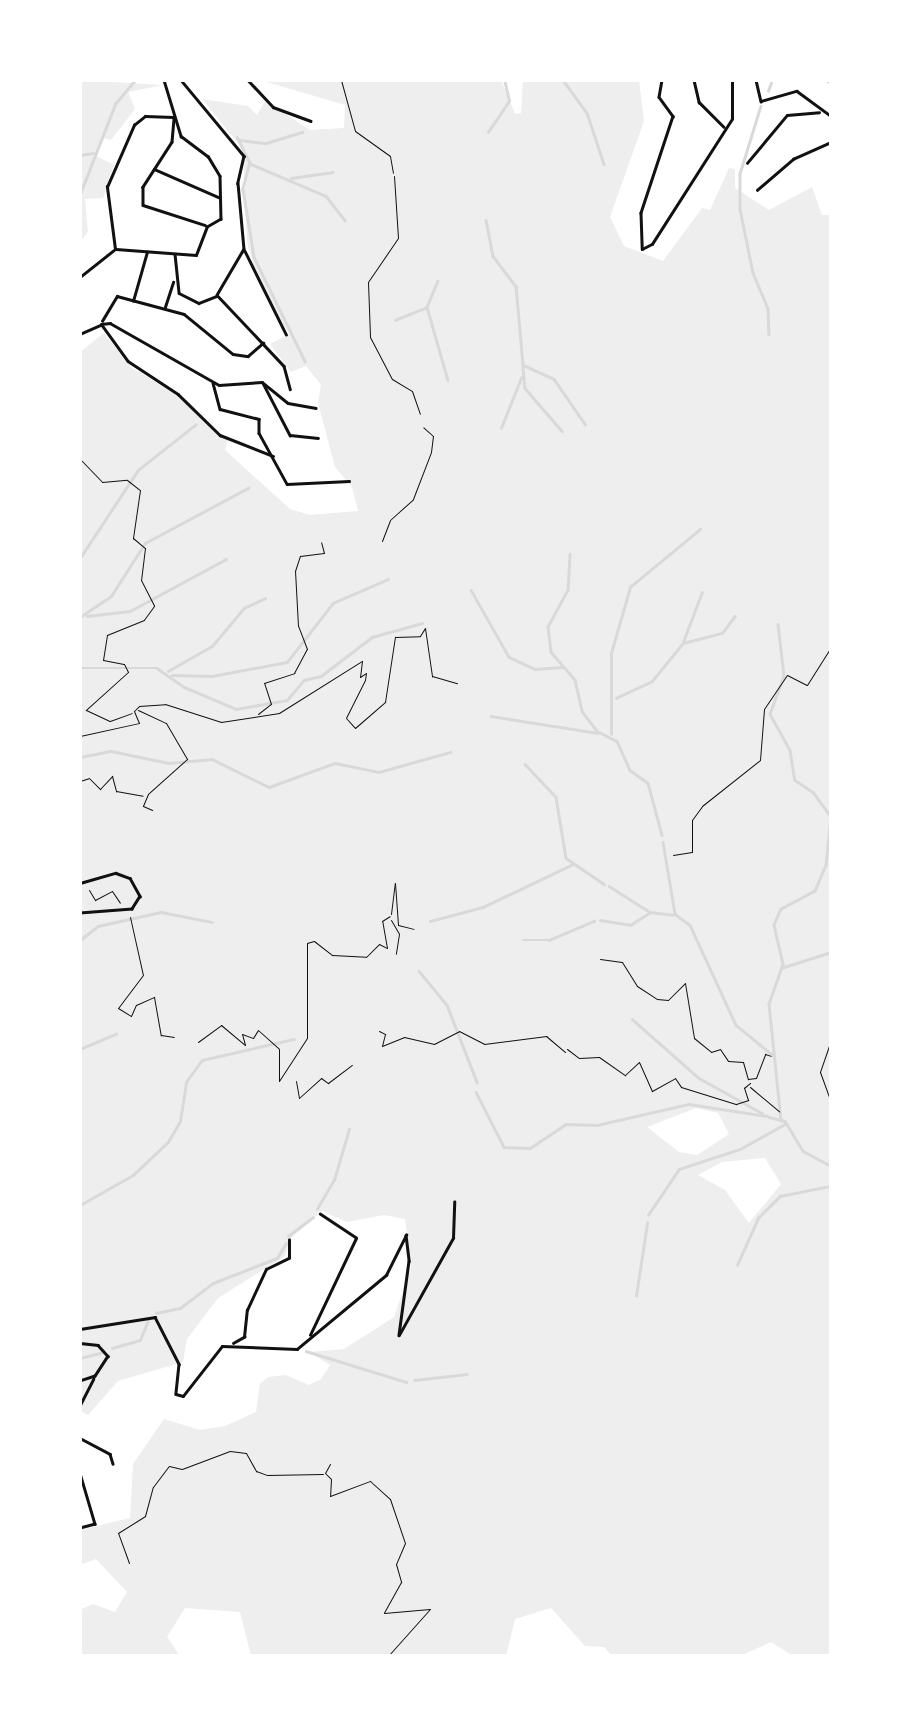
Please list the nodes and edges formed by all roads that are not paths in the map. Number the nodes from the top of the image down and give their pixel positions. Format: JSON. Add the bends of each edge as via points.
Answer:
{"nodes":[{"id":1,"x":164,"y":80,"type":"edge"},
{"id":2,"x":181,"y":80,"type":"edge"},
{"id":3,"x":210,"y":80,"type":"edge"},
{"id":4,"x":229,"y":80,"type":"edge"},
{"id":5,"x":248,"y":80,"type":"edge"},
{"id":6,"x":662,"y":80,"type":"edge"},
{"id":7,"x":694,"y":80,"type":"edge"},
{"id":8,"x":756,"y":80,"type":"edge"},
{"id":9,"x":732,"y":82,"type":"dead end"},
{"id":10,"x":820,"y":112,"type":"junction"},
{"id":11,"x":831,"y":116,"type":"edge"},
{"id":12,"x":174,"y":117,"type":"junction"},
{"id":13,"x":312,"y":121,"type":"dead end"},
{"id":14,"x":724,"y":128,"type":"junction"},
{"id":15,"x":831,"y":142,"type":"edge"},
{"id":16,"x":747,"y":163,"type":"dead end"},
{"id":17,"x":153,"y":168,"type":"junction"},
{"id":18,"x":757,"y":190,"type":"dead end"},
{"id":19,"x":221,"y":198,"type":"junction"},
{"id":20,"x":207,"y":226,"type":"junction"},
{"id":21,"x":115,"y":250,"type":"junction"},
{"id":22,"x":148,"y":250,"type":"junction"},
{"id":23,"x":175,"y":250,"type":"junction"},
{"id":24,"x":244,"y":250,"type":"junction"},
{"id":25,"x":80,"y":277,"type":"edge"},
{"id":26,"x":174,"y":278,"type":"junction"},
{"id":27,"x":217,"y":295,"type":"junction"},
{"id":28,"x":132,"y":301,"type":"junction"},
{"id":29,"x":164,"y":309,"type":"junction"},
{"id":30,"x":101,"y":324,"type":"junction"},
{"id":31,"x":80,"y":334,"type":"edge"},
{"id":32,"x":286,"y":334,"type":"dead end"},
{"id":33,"x":263,"y":343,"type":"junction"},
{"id":34,"x":262,"y":382,"type":"junction"},
{"id":35,"x":213,"y":383,"type":"junction"},
{"id":36,"x":290,"y":389,"type":"dead end"},
{"id":37,"x":316,"y":408,"type":"dead end"},
{"id":38,"x":318,"y":438,"type":"dead end"},
{"id":39,"x":273,"y":456,"type":"junction"},
{"id":40,"x":349,"y":481,"type":"dead end"},
{"id":41,"x":80,"y":884,"type":"edge"},
{"id":42,"x":80,"y":913,"type":"edge"},
{"id":43,"x":454,"y":1202,"type":"dead end"},
{"id":44,"x":320,"y":1214,"type":"dead end"},
{"id":45,"x":289,"y":1240,"type":"dead end"},
{"id":46,"x":80,"y":1328,"type":"edge"},
{"id":47,"x":309,"y":1336,"type":"junction"},
{"id":48,"x":80,"y":1343,"type":"edge"},
{"id":49,"x":231,"y":1344,"type":"junction"},
{"id":50,"x":94,"y":1376,"type":"junction"},
{"id":51,"x":80,"y":1382,"type":"edge"},
{"id":52,"x":80,"y":1405,"type":"edge"},
{"id":53,"x":80,"y":1438,"type":"edge"},
{"id":54,"x":113,"y":1464,"type":"dead end"},
{"id":55,"x":80,"y":1474,"type":"edge"},
{"id":56,"x":80,"y":1528,"type":"edge"}],
"edges":[{"from":1,"to":12,"type":"street"},
{"from":2,"to":24,"type":"street","via":[[244,156],[238,183]]},
{"from":3,"to":4,"type":"street"},
{"from":5,"to":13,"type":"street","via":[[272,106]]},
{"from":6,"to":14,"type":"street","via":[[659,97],[674,116],[641,213],[642,249],[652,244]]},
{"from":7,"to":14,"type":"street","via":[[700,102]]},
{"from":8,"to":10,"type":"street","via":[[761,100],[796,91]]},
{"from":9,"to":14,"type":"street","via":[[736,112]]},
{"from":10,"to":11,"type":"street"},
{"from":10,"to":16,"type":"street","via":[[787,115]]},
{"from":12,"to":17,"type":"street","via":[[172,142]]},
{"from":12,"to":19,"type":"street","via":[[185,141],[216,166]]},
{"from":12,"to":21,"type":"street","via":[[144,116],[134,125],[106,187]]},
{"from":15,"to":18,"type":"street","via":[[793,159]]},
{"from":17,"to":19,"type":"street"},
{"from":17,"to":20,"type":"street","via":[[142,187],[143,205]]},
{"from":19,"to":20,"type":"street","via":[[219,224]]},
{"from":20,"to":23,"type":"street","via":[[196,255]]},
{"from":21,"to":22,"type":"street"},
{"from":21,"to":25,"type":"street"},
{"from":22,"to":23,"type":"street"},
{"from":22,"to":28,"type":"street"},
{"from":23,"to":26,"type":"street"},
{"from":24,"to":27,"type":"street"},
{"from":24,"to":32,"type":"street"},
{"from":26,"to":27,"type":"street","via":[[189,300]]},
{"from":26,"to":29,"type":"street"},
{"from":27,"to":33,"type":"street"},
{"from":28,"to":29,"type":"street"},
{"from":28,"to":30,"type":"street","via":[[114,296]]},
{"from":29,"to":33,"type":"street","via":[[184,314],[234,354],[248,356]]},
{"from":30,"to":31,"type":"street"},
{"from":30,"to":35,"type":"street","via":[[190,364]]},
{"from":30,"to":39,"type":"street","via":[[128,360],[178,394],[220,435]]},
{"from":33,"to":36,"type":"street","via":[[284,366]]},
{"from":34,"to":35,"type":"street"},
{"from":34,"to":37,"type":"street","via":[[288,402]]},
{"from":34,"to":38,"type":"street","via":[[290,435]]},
{"from":35,"to":39,"type":"street","via":[[220,409],[259,419]]},
{"from":39,"to":40,"type":"street","via":[[290,485]]},
{"from":41,"to":42,"type":"street","via":[[116,873],[130,878],[140,896],[136,907]]},
{"from":43,"to":47,"type":"street","via":[[453,1238],[401,1334],[395,1331],[409,1261],[406,1235],[386,1275]]},
{"from":44,"to":47,"type":"street","via":[[356,1238]]},
{"from":45,"to":49,"type":"street","via":[[289,1258],[266,1269],[247,1310],[244,1336]]},
{"from":46,"to":49,"type":"street","via":[[155,1317],[179,1364],[179,1397],[199,1382],[222,1346]]},
{"from":47,"to":49,"type":"street","via":[[286,1353]]},
{"from":48,"to":50,"type":"street","via":[[98,1345],[108,1356]]},
{"from":50,"to":51,"type":"street"},
{"from":50,"to":52,"type":"street"},
{"from":53,"to":54,"type":"street","via":[[110,1454]]},
{"from":55,"to":56,"type":"street","via":[[95,1524]]}]}
